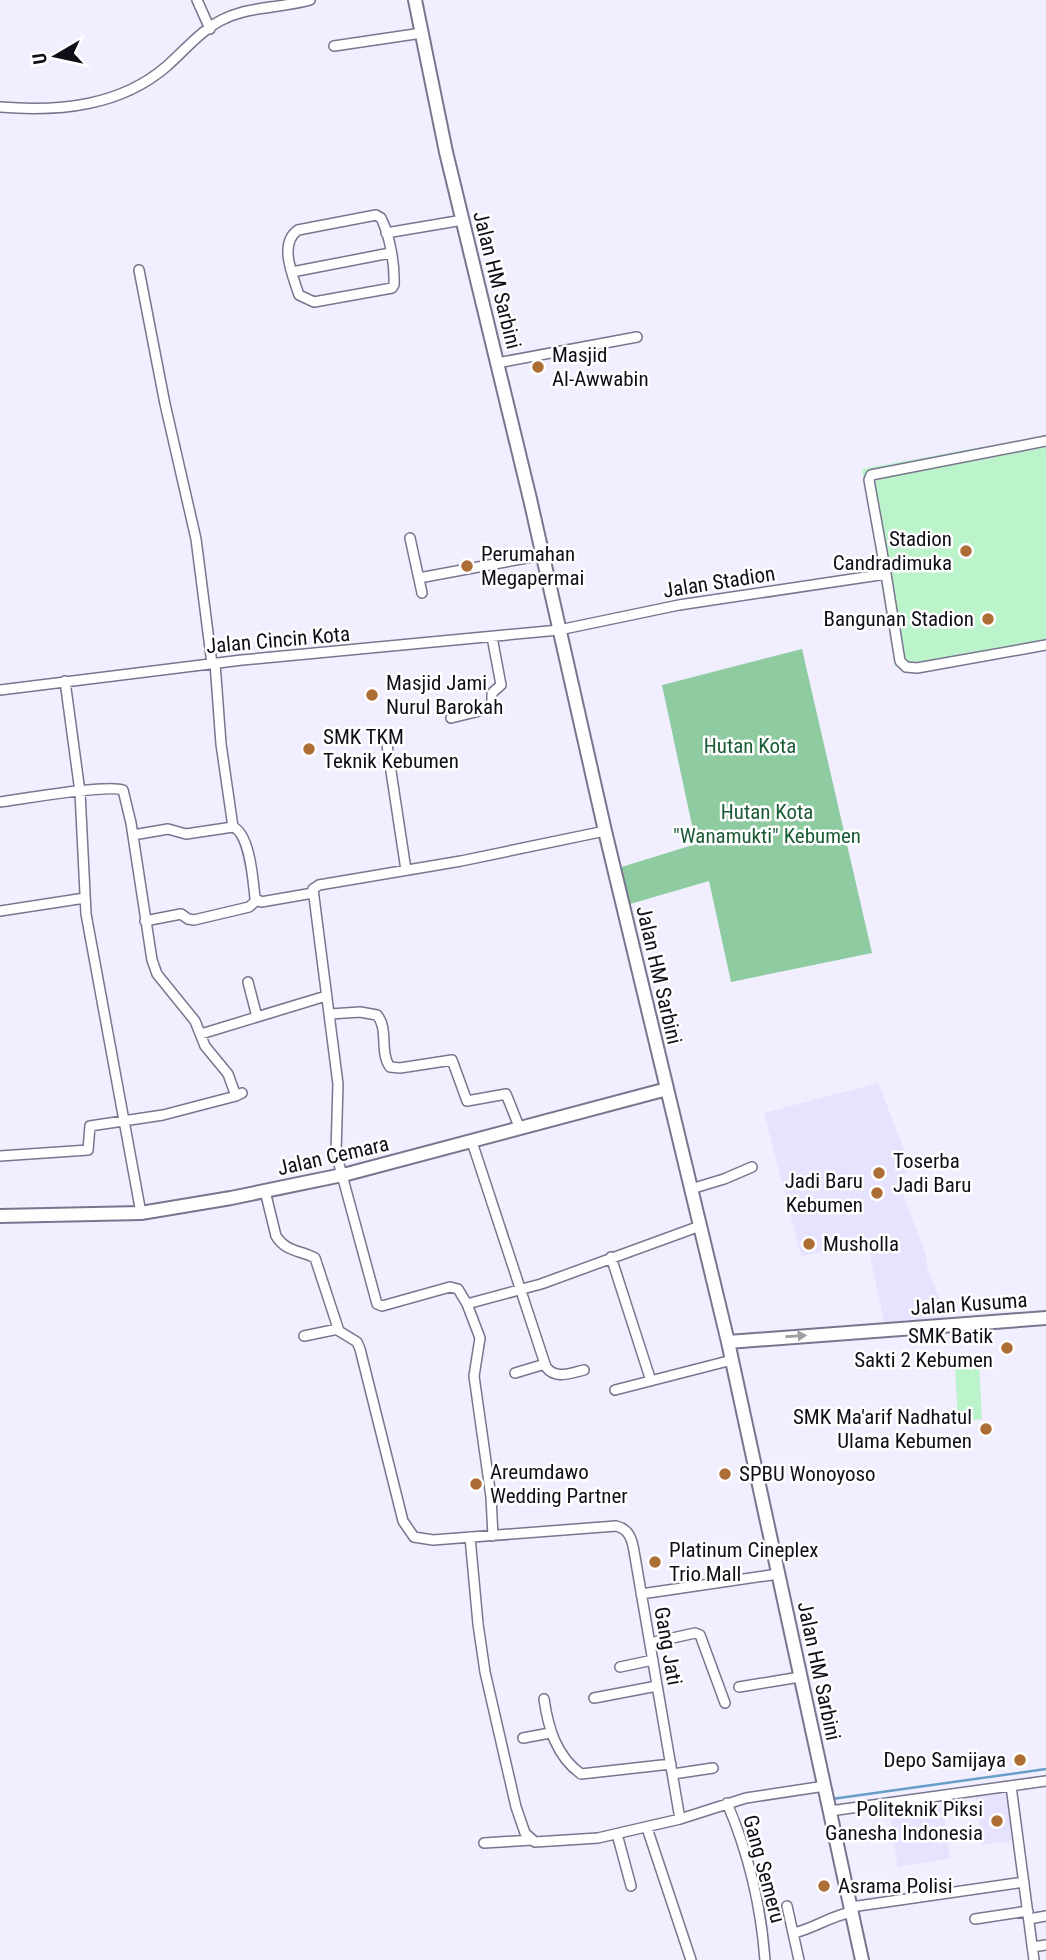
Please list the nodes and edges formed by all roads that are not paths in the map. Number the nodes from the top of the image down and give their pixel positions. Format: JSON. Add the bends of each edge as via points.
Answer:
{"nodes":[{"id":1,"x":197,"y":0,"type":"edge"},
{"id":2,"x":310,"y":0,"type":"edge"},
{"id":3,"x":415,"y":0,"type":"edge"},
{"id":4,"x":210,"y":29,"type":"junction"},
{"id":5,"x":422,"y":33,"type":"junction"},
{"id":6,"x":334,"y":46,"type":"dead end"},
{"id":7,"x":0,"y":107,"type":"edge"},
{"id":8,"x":463,"y":220,"type":"junction"},
{"id":9,"x":386,"y":233,"type":"junction"},
{"id":10,"x":390,"y":253,"type":"junction"},
{"id":11,"x":139,"y":270,"type":"dead end"},
{"id":12,"x":292,"y":272,"type":"junction"},
{"id":13,"x":637,"y":337,"type":"dead end"},
{"id":14,"x":498,"y":363,"type":"junction"},
{"id":15,"x":1046,"y":441,"type":"edge"},
{"id":16,"x":410,"y":538,"type":"dead end"},
{"id":17,"x":543,"y":555,"type":"junction"},
{"id":18,"x":886,"y":574,"type":"junction"},
{"id":19,"x":419,"y":578,"type":"junction"},
{"id":20,"x":422,"y":593,"type":"dead end"},
{"id":21,"x":559,"y":630,"type":"junction"},
{"id":22,"x":492,"y":637,"type":"junction"},
{"id":23,"x":1046,"y":645,"type":"edge"},
{"id":24,"x":213,"y":663,"type":"junction"},
{"id":25,"x":65,"y":681,"type":"junction"},
{"id":26,"x":0,"y":690,"type":"edge"},
{"id":27,"x":451,"y":718,"type":"dead end"},
{"id":28,"x":387,"y":745,"type":"dead end"},
{"id":29,"x":80,"y":792,"type":"junction"},
{"id":30,"x":0,"y":802,"type":"edge"},
{"id":31,"x":233,"y":827,"type":"junction"},
{"id":32,"x":605,"y":831,"type":"junction"},
{"id":33,"x":133,"y":835,"type":"junction"},
{"id":34,"x":406,"y":870,"type":"junction"},
{"id":35,"x":313,"y":893,"type":"junction"},
{"id":36,"x":85,"y":898,"type":"junction"},
{"id":37,"x":257,"y":900,"type":"junction"},
{"id":38,"x":0,"y":911,"type":"edge"},
{"id":39,"x":145,"y":921,"type":"junction"},
{"id":40,"x":248,"y":982,"type":"dead end"},
{"id":41,"x":326,"y":996,"type":"junction"},
{"id":42,"x":330,"y":1014,"type":"junction"},
{"id":43,"x":257,"y":1017,"type":"junction"},
{"id":44,"x":201,"y":1034,"type":"junction"},
{"id":45,"x":667,"y":1089,"type":"junction"},
{"id":46,"x":123,"y":1121,"type":"junction"},
{"id":47,"x":520,"y":1129,"type":"junction"},
{"id":48,"x":472,"y":1142,"type":"junction"},
{"id":49,"x":0,"y":1156,"type":"edge"},
{"id":50,"x":752,"y":1167,"type":"dead end"},
{"id":51,"x":340,"y":1175,"type":"junction"},
{"id":52,"x":691,"y":1189,"type":"junction"},
{"id":53,"x":265,"y":1191,"type":"junction"},
{"id":54,"x":141,"y":1213,"type":"junction"},
{"id":55,"x":0,"y":1216,"type":"edge"},
{"id":56,"x":699,"y":1226,"type":"junction"},
{"id":57,"x":611,"y":1257,"type":"junction"},
{"id":58,"x":522,"y":1290,"type":"junction"},
{"id":59,"x":467,"y":1304,"type":"junction"},
{"id":60,"x":1046,"y":1318,"type":"edge"},
{"id":61,"x":338,"y":1329,"type":"junction"},
{"id":62,"x":304,"y":1336,"type":"dead end"},
{"id":63,"x":728,"y":1342,"type":"junction"},
{"id":64,"x":732,"y":1360,"type":"junction"},
{"id":65,"x":545,"y":1364,"type":"junction"},
{"id":66,"x":584,"y":1370,"type":"dead end"},
{"id":67,"x":514,"y":1373,"type":"dead end"},
{"id":68,"x":651,"y":1381,"type":"junction"},
{"id":69,"x":615,"y":1390,"type":"dead end"},
{"id":70,"x":494,"y":1536,"type":"junction"},
{"id":71,"x":470,"y":1537,"type":"junction"},
{"id":72,"x":778,"y":1574,"type":"junction"},
{"id":73,"x":641,"y":1594,"type":"junction"},
{"id":74,"x":650,"y":1643,"type":"junction"},
{"id":75,"x":653,"y":1660,"type":"junction"},
{"id":76,"x":620,"y":1667,"type":"dead end"},
{"id":77,"x":800,"y":1677,"type":"junction"},
{"id":78,"x":657,"y":1686,"type":"junction"},
{"id":79,"x":739,"y":1687,"type":"dead end"},
{"id":80,"x":594,"y":1698,"type":"dead end"},
{"id":81,"x":544,"y":1699,"type":"dead end"},
{"id":82,"x":725,"y":1703,"type":"dead end"},
{"id":83,"x":550,"y":1733,"type":"junction"},
{"id":84,"x":523,"y":1738,"type":"dead end"},
{"id":85,"x":713,"y":1768,"type":"dead end"},
{"id":86,"x":672,"y":1769,"type":"junction"},
{"id":87,"x":1046,"y":1781,"type":"edge"},
{"id":88,"x":1011,"y":1786,"type":"junction"},
{"id":89,"x":827,"y":1799,"type":"junction"},
{"id":90,"x":727,"y":1803,"type":"junction"},
{"id":91,"x":680,"y":1819,"type":"junction"},
{"id":92,"x":647,"y":1828,"type":"junction"},
{"id":93,"x":617,"y":1834,"type":"junction"},
{"id":94,"x":532,"y":1840,"type":"junction"},
{"id":95,"x":484,"y":1843,"type":"dead end"},
{"id":96,"x":1024,"y":1882,"type":"junction"},
{"id":97,"x":631,"y":1886,"type":"dead end"},
{"id":98,"x":787,"y":1906,"type":"dead end"},
{"id":99,"x":850,"y":1911,"type":"junction"},
{"id":100,"x":1028,"y":1915,"type":"junction"},
{"id":101,"x":1046,"y":1916,"type":"edge"},
{"id":102,"x":975,"y":1919,"type":"dead end"},
{"id":103,"x":794,"y":1933,"type":"junction"},
{"id":104,"x":1046,"y":1945,"type":"edge"},
{"id":105,"x":1032,"y":1947,"type":"junction"},
{"id":106,"x":691,"y":1960,"type":"edge"},
{"id":107,"x":765,"y":1960,"type":"edge"},
{"id":108,"x":799,"y":1960,"type":"edge"},
{"id":109,"x":862,"y":1960,"type":"edge"},
{"id":110,"x":1034,"y":1960,"type":"edge"}],
"edges":[{"from":1,"to":4,"type":"street"},
{"from":2,"to":4,"type":"street","via":[[246,11]]},
{"from":3,"to":5,"type":"main road","name":"Jalan HM Sarbini"},
{"from":4,"to":7,"type":"street","via":[[149,81],[121,95],[66,107]]},
{"from":5,"to":6,"type":"street"},
{"from":5,"to":8,"type":"main road","name":"Jalan HM Sarbini"},
{"from":8,"to":9,"type":"street"},
{"from":8,"to":14,"type":"main road","name":"Jalan HM Sarbini"},
{"from":9,"to":10,"type":"street"},
{"from":9,"to":12,"type":"street","via":[[376,215],[298,230],[288,241]]},
{"from":10,"to":12,"type":"street"},
{"from":10,"to":12,"type":"street","via":[[394,285],[371,293],[314,302],[299,295]]},
{"from":11,"to":24,"type":"street","via":[[196,539]]},
{"from":13,"to":14,"type":"street"},
{"from":14,"to":17,"type":"main road","name":"Jalan HM Sarbini"},
{"from":15,"to":18,"type":"street","via":[[871,475]]},
{"from":16,"to":19,"type":"street"},
{"from":17,"to":19,"type":"street"},
{"from":17,"to":21,"type":"main road","name":"Jalan HM Sarbini"},
{"from":18,"to":21,"type":"street","name":"Jalan Stadion","via":[[668,607]]},
{"from":18,"to":23,"type":"street","via":[[900,661],[906,667]]},
{"from":19,"to":20,"type":"street"},
{"from":21,"to":22,"type":"street","name":"Jalan Cincin Kota"},
{"from":21,"to":32,"type":"main road","name":"Jalan HM Sarbini"},
{"from":22,"to":24,"type":"street","name":"Jalan Cincin Kota"},
{"from":22,"to":27,"type":"street","via":[[501,685],[492,692],[492,708]]},
{"from":24,"to":25,"type":"street","name":"Jalan Cincin Kota"},
{"from":24,"to":31,"type":"street"},
{"from":25,"to":26,"type":"street","name":"Jalan Cincin Kota"},
{"from":25,"to":29,"type":"street"},
{"from":28,"to":34,"type":"street"},
{"from":29,"to":30,"type":"street"},
{"from":29,"to":33,"type":"street","via":[[123,790]]},
{"from":29,"to":36,"type":"street"},
{"from":31,"to":33,"type":"street"},
{"from":31,"to":37,"type":"street","via":[[244,839]]},
{"from":32,"to":34,"type":"street"},
{"from":32,"to":45,"type":"main road","name":"Jalan HM Sarbini"},
{"from":33,"to":39,"type":"street"},
{"from":34,"to":35,"type":"street","via":[[319,885]]},
{"from":35,"to":37,"type":"street"},
{"from":35,"to":41,"type":"street"},
{"from":36,"to":38,"type":"street"},
{"from":36,"to":46,"type":"street"},
{"from":37,"to":39,"type":"street","via":[[252,906],[194,920],[181,914]]},
{"from":39,"to":44,"type":"street","via":[[157,974]]},
{"from":40,"to":43,"type":"street"},
{"from":41,"to":42,"type":"street"},
{"from":41,"to":43,"type":"street"},
{"from":42,"to":47,"type":"street","via":[[377,1015],[383,1024],[390,1067],[452,1060],[467,1101],[506,1094]]},
{"from":42,"to":51,"type":"street","via":[[338,1084],[335,1153]]},
{"from":43,"to":44,"type":"street"},
{"from":44,"to":46,"type":"street","via":[[239,1094]]},
{"from":45,"to":47,"type":"main road","name":"Jalan Cemara"},
{"from":45,"to":52,"type":"main road","name":"Jalan HM Sarbini"},
{"from":46,"to":49,"type":"street","via":[[90,1126],[88,1150]]},
{"from":46,"to":54,"type":"street"},
{"from":47,"to":48,"type":"main road","name":"Jalan Cemara"},
{"from":48,"to":51,"type":"main road","name":"Jalan Cemara"},
{"from":48,"to":58,"type":"street"},
{"from":50,"to":52,"type":"street"},
{"from":51,"to":53,"type":"main road","name":"Jalan Cemara"},
{"from":51,"to":59,"type":"street","via":[[378,1306],[450,1287],[458,1289]]},
{"from":52,"to":56,"type":"main road","name":"Jalan HM Sarbini"},
{"from":53,"to":54,"type":"main road","name":"Jalan Cemara"},
{"from":53,"to":61,"type":"street","via":[[279,1241],[318,1262]]},
{"from":54,"to":55,"type":"main road","name":"Jalan Cemara"},
{"from":56,"to":57,"type":"street"},
{"from":56,"to":63,"type":"main road","name":"Jalan HM Sarbini"},
{"from":57,"to":58,"type":"street"},
{"from":57,"to":68,"type":"street"},
{"from":58,"to":59,"type":"street"},
{"from":58,"to":65,"type":"street"},
{"from":59,"to":70,"type":"street","via":[[480,1338],[474,1376]]},
{"from":63,"to":60,"type":"main road","name":"Jalan Kusuma","one_way":true},
{"from":61,"to":62,"type":"street"},
{"from":61,"to":71,"type":"street","via":[[360,1349],[403,1521],[414,1537],[421,1539]]},
{"from":63,"to":64,"type":"main road","name":"Jalan HM Sarbini"},
{"from":64,"to":68,"type":"street"},
{"from":64,"to":72,"type":"main road","name":"Jalan HM Sarbini"},
{"from":65,"to":66,"type":"street","via":[[555,1375]]},
{"from":65,"to":67,"type":"street"},
{"from":68,"to":69,"type":"street"},
{"from":70,"to":71,"type":"street"},
{"from":70,"to":73,"type":"street","name":"Gang Jati","via":[[623,1528],[632,1540]]},
{"from":71,"to":94,"type":"street","via":[[485,1672],[516,1807]]},
{"from":72,"to":73,"type":"street"},
{"from":72,"to":77,"type":"main road","name":"Jalan HM Sarbini"},
{"from":73,"to":74,"type":"street","name":"Gang Jati"},
{"from":74,"to":75,"type":"street","name":"Gang Jati"},
{"from":74,"to":82,"type":"street","via":[[700,1635]]},
{"from":75,"to":76,"type":"street"},
{"from":75,"to":78,"type":"street","name":"Gang Jati"},
{"from":77,"to":79,"type":"street"},
{"from":77,"to":89,"type":"main road","name":"Jalan HM Sarbini"},
{"from":78,"to":80,"type":"street"},
{"from":78,"to":86,"type":"street","name":"Gang Jati"},
{"from":81,"to":83,"type":"street"},
{"from":83,"to":84,"type":"street"},
{"from":83,"to":86,"type":"street","via":[[581,1774]]},
{"from":85,"to":86,"type":"street"},
{"from":86,"to":91,"type":"street","name":"Gang Jati"},
{"from":87,"to":88,"type":"street","name":"Gang Semeru"},
{"from":88,"to":89,"type":"street","name":"Gang Semeru"},
{"from":88,"to":96,"type":"street"},
{"from":89,"to":90,"type":"street","name":"Gang Semeru"},
{"from":89,"to":99,"type":"main road","name":"Jalan HM Sarbini"},
{"from":90,"to":91,"type":"street"},
{"from":90,"to":107,"type":"street","name":"Gang Semeru","via":[[739,1832],[762,1926]]},
{"from":91,"to":92,"type":"street"},
{"from":92,"to":93,"type":"street"},
{"from":92,"to":106,"type":"street"},
{"from":93,"to":94,"type":"street"},
{"from":93,"to":97,"type":"street"},
{"from":94,"to":95,"type":"street"},
{"from":96,"to":99,"type":"street"},
{"from":96,"to":100,"type":"street"},
{"from":98,"to":103,"type":"street"},
{"from":99,"to":103,"type":"street"},
{"from":99,"to":109,"type":"main road","name":"Jalan HM Sarbini"},
{"from":100,"to":101,"type":"street"},
{"from":100,"to":102,"type":"street"},
{"from":100,"to":105,"type":"street"},
{"from":103,"to":108,"type":"street"},
{"from":104,"to":105,"type":"street"},
{"from":105,"to":110,"type":"street"}]}
